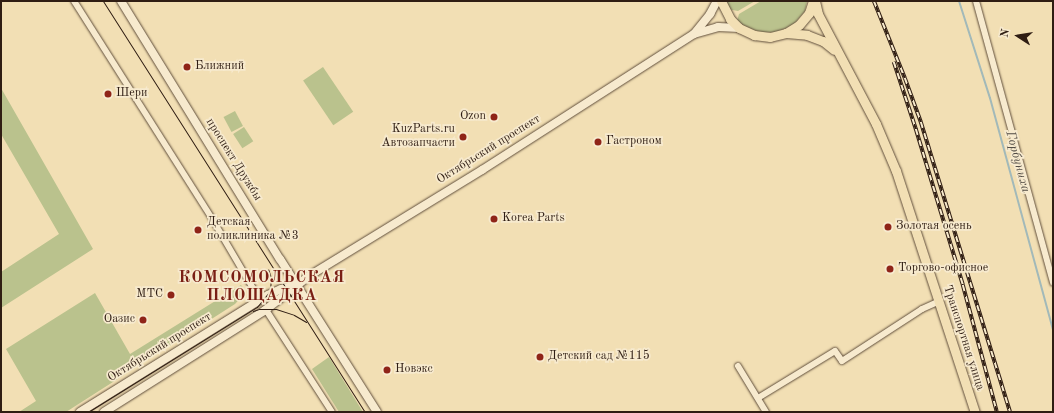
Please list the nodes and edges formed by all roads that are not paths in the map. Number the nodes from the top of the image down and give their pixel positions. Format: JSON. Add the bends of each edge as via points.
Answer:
{"nodes":[{"id":1,"x":74,"y":1,"type":"edge"},
{"id":2,"x":120,"y":1,"type":"edge"},
{"id":3,"x":717,"y":1,"type":"edge"},
{"id":4,"x":721,"y":1,"type":"edge"},
{"id":5,"x":814,"y":1,"type":"edge"},
{"id":6,"x":976,"y":1,"type":"edge"},
{"id":7,"x":739,"y":28,"type":"junction"},
{"id":8,"x":786,"y":33,"type":"junction"},
{"id":9,"x":694,"y":34,"type":"junction"},
{"id":10,"x":836,"y":51,"type":"junction"},
{"id":11,"x":1053,"y":283,"type":"edge"},
{"id":12,"x":296,"y":285,"type":"junction"},
{"id":13,"x":260,"y":300,"type":"junction"},
{"id":14,"x":938,"y":302,"type":"junction"},
{"id":15,"x":266,"y":310,"type":"junction"},
{"id":16,"x":738,"y":366,"type":"dead end"},
{"id":17,"x":758,"y":398,"type":"junction"},
{"id":18,"x":80,"y":412,"type":"edge"},
{"id":19,"x":104,"y":412,"type":"edge"},
{"id":20,"x":332,"y":412,"type":"edge"},
{"id":21,"x":377,"y":412,"type":"edge"},
{"id":22,"x":766,"y":412,"type":"edge"},
{"id":23,"x":975,"y":412,"type":"edge"}],
"edges":[{"from":1,"to":13,"type":"street","via":[[218,228]]},
{"from":2,"to":12,"type":"main road","name":"проспект Дружбы"},
{"from":3,"to":9,"type":"main road","name":"Октябрьский проспект"},
{"from":4,"to":7,"type":"main road","via":[[730,19]]},
{"from":5,"to":8,"type":"main road","via":[[799,25]]},
{"from":5,"to":10,"type":"main road","name":"Транспортная улица"},
{"from":6,"to":11,"type":"street"},
{"from":7,"to":8,"type":"main road","via":[[754,35],[770,37]]},
{"from":7,"to":9,"type":"main road","name":"Октябрьский проспект","via":[[718,27]]},
{"from":8,"to":10,"type":"main road","name":"Транспортная улица","via":[[808,35],[823,41]]},
{"from":9,"to":12,"type":"main road","name":"Октябрьский проспект"},
{"from":10,"to":14,"type":"main road","name":"Транспортная улица","via":[[889,152]]},
{"from":12,"to":13,"type":"main road","name":"Октябрьский проспект","via":[[281,289]]},
{"from":12,"to":15,"type":"main road","name":"Октябрьский проспект"},
{"from":12,"to":21,"type":"main road","name":"проспект Дружбы"},
{"from":13,"to":18,"type":"main road","name":"Октябрьский проспект"},
{"from":14,"to":17,"type":"street","via":[[922,309],[842,361],[835,351]]},
{"from":14,"to":23,"type":"main road","name":"Транспортная улица"},
{"from":15,"to":19,"type":"main road","name":"Октябрьский проспект"},
{"from":15,"to":20,"type":"street"},
{"from":16,"to":17,"type":"street"},
{"from":17,"to":22,"type":"street"}]}
